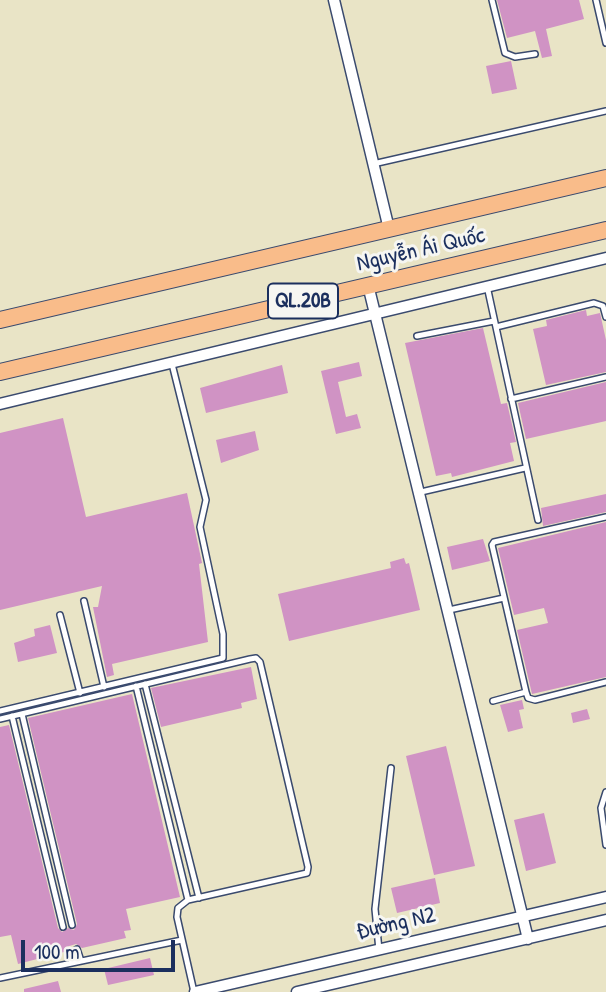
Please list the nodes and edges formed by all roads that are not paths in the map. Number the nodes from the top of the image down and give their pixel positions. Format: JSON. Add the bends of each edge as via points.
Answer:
{"nodes":[{"id":1,"x":334,"y":0,"type":"edge"},
{"id":2,"x":492,"y":0,"type":"edge"},
{"id":3,"x":596,"y":0,"type":"edge"},
{"id":4,"x":606,"y":43,"type":"edge"},
{"id":5,"x":535,"y":54,"type":"dead end"},
{"id":6,"x":606,"y":111,"type":"edge"},
{"id":7,"x":373,"y":164,"type":"junction"},
{"id":8,"x":606,"y":178,"type":"edge"},
{"id":9,"x":389,"y":229,"type":"junction"},
{"id":10,"x":606,"y":230,"type":"edge"},
{"id":11,"x":606,"y":258,"type":"edge"},
{"id":12,"x":369,"y":285,"type":"junction"},
{"id":13,"x":487,"y":286,"type":"junction"},
{"id":14,"x":377,"y":314,"type":"junction"},
{"id":15,"x":606,"y":317,"type":"edge"},
{"id":16,"x":0,"y":320,"type":"edge"},
{"id":17,"x":495,"y":324,"type":"junction"},
{"id":18,"x":417,"y":336,"type":"dead end"},
{"id":19,"x":172,"y":364,"type":"junction"},
{"id":20,"x":0,"y":372,"type":"edge"},
{"id":21,"x":606,"y":377,"type":"edge"},
{"id":22,"x":511,"y":399,"type":"junction"},
{"id":23,"x":0,"y":404,"type":"edge"},
{"id":24,"x":525,"y":468,"type":"junction"},
{"id":25,"x":421,"y":492,"type":"junction"},
{"id":26,"x":606,"y":516,"type":"edge"},
{"id":27,"x":538,"y":520,"type":"dead end"},
{"id":28,"x":503,"y":598,"type":"junction"},
{"id":29,"x":84,"y":601,"type":"dead end"},
{"id":30,"x":449,"y":610,"type":"junction"},
{"id":31,"x":60,"y":615,"type":"dead end"},
{"id":32,"x":606,"y":682,"type":"edge"},
{"id":33,"x":145,"y":684,"type":"junction"},
{"id":34,"x":136,"y":686,"type":"junction"},
{"id":35,"x":104,"y":687,"type":"junction"},
{"id":36,"x":526,"y":692,"type":"junction"},
{"id":37,"x":80,"y":693,"type":"junction"},
{"id":38,"x":493,"y":701,"type":"dead end"},
{"id":39,"x":0,"y":712,"type":"edge"},
{"id":40,"x":22,"y":714,"type":"junction"},
{"id":41,"x":12,"y":716,"type":"junction"},
{"id":42,"x":0,"y":719,"type":"edge"},
{"id":43,"x":159,"y":738,"type":"junction"},
{"id":44,"x":149,"y":740,"type":"junction"},
{"id":45,"x":391,"y":768,"type":"dead end"},
{"id":46,"x":606,"y":792,"type":"edge"},
{"id":47,"x":174,"y":800,"type":"junction"},
{"id":48,"x":164,"y":803,"type":"junction"},
{"id":49,"x":50,"y":832,"type":"junction"},
{"id":50,"x":41,"y":835,"type":"junction"},
{"id":51,"x":606,"y":845,"type":"edge"},
{"id":52,"x":606,"y":897,"type":"edge"},
{"id":53,"x":199,"y":898,"type":"junction"},
{"id":54,"x":188,"y":900,"type":"junction"},
{"id":55,"x":522,"y":916,"type":"junction"},
{"id":56,"x":606,"y":920,"type":"edge"},
{"id":57,"x":72,"y":925,"type":"dead end"},
{"id":58,"x":63,"y":927,"type":"dead end"},
{"id":59,"x":528,"y":939,"type":"junction"},
{"id":60,"x":182,"y":940,"type":"junction"},
{"id":61,"x":77,"y":949,"type":"dead end"},
{"id":62,"x":379,"y":950,"type":"junction"},
{"id":63,"x":69,"y":951,"type":"dead end"},
{"id":64,"x":81,"y":961,"type":"junction"},
{"id":65,"x":72,"y":963,"type":"junction"},
{"id":66,"x":0,"y":978,"type":"edge"},
{"id":67,"x":195,"y":992,"type":"edge"},
{"id":68,"x":297,"y":992,"type":"edge"}],
"edges":[{"from":1,"to":7,"type":"street"},
{"from":2,"to":5,"type":"lane","via":[[505,53],[515,57]]},
{"from":3,"to":4,"type":"lane"},
{"from":6,"to":7,"type":"lane"},
{"from":7,"to":9,"type":"street"},
{"from":8,"to":9,"type":"main road","name":"Nguyễn Ái Quốc","number":"QL.20B"},
{"from":9,"to":16,"type":"main road","name":"Nguyễn Ái Quốc","number":"QL.20B"},
{"from":10,"to":12,"type":"main road","name":"Nguyễn Ái Quốc","number":"QL.20B"},
{"from":11,"to":13,"type":"street"},
{"from":12,"to":14,"type":"street"},
{"from":12,"to":20,"type":"main road","name":"Nguyễn Ái Quốc","number":"QL.20B"},
{"from":13,"to":14,"type":"street"},
{"from":13,"to":17,"type":"lane"},
{"from":14,"to":19,"type":"street"},
{"from":14,"to":25,"type":"street"},
{"from":15,"to":17,"type":"lane","via":[[603,306],[594,303]]},
{"from":17,"to":18,"type":"lane"},
{"from":17,"to":22,"type":"lane"},
{"from":19,"to":23,"type":"street"},
{"from":19,"to":35,"type":"lane","via":[[206,500],[200,527],[225,653],[215,661]]},
{"from":21,"to":22,"type":"lane"},
{"from":22,"to":24,"type":"lane"},
{"from":24,"to":25,"type":"lane"},
{"from":24,"to":27,"type":"lane"},
{"from":25,"to":30,"type":"street"},
{"from":26,"to":28,"type":"lane","via":[[494,542]]},
{"from":28,"to":30,"type":"lane"},
{"from":28,"to":36,"type":"lane"},
{"from":29,"to":35,"type":"lane"},
{"from":30,"to":55,"type":"street"},
{"from":31,"to":37,"type":"lane"},
{"from":32,"to":36,"type":"lane","via":[[535,700]]},
{"from":33,"to":34,"type":"lane"},
{"from":33,"to":43,"type":"lane"},
{"from":33,"to":53,"type":"lane","via":[[250,659],[260,662],[307,873]]},
{"from":34,"to":40,"type":"lane"},
{"from":34,"to":44,"type":"lane"},
{"from":35,"to":37,"type":"lane"},
{"from":36,"to":38,"type":"lane"},
{"from":37,"to":39,"type":"lane"},
{"from":40,"to":41,"type":"lane"},
{"from":40,"to":49,"type":"lane"},
{"from":41,"to":42,"type":"lane"},
{"from":41,"to":50,"type":"lane"},
{"from":43,"to":44,"type":"lane"},
{"from":43,"to":47,"type":"lane"},
{"from":44,"to":48,"type":"lane"},
{"from":45,"to":62,"type":"lane","via":[[375,909]]},
{"from":46,"to":51,"type":"lane","via":[[601,823]]},
{"from":47,"to":48,"type":"lane"},
{"from":47,"to":53,"type":"lane"},
{"from":48,"to":54,"type":"lane"},
{"from":49,"to":50,"type":"lane"},
{"from":49,"to":57,"type":"lane"},
{"from":50,"to":58,"type":"lane"},
{"from":52,"to":55,"type":"street","name":"Đường N2"},
{"from":53,"to":54,"type":"lane"},
{"from":54,"to":60,"type":"lane","via":[[178,908]]},
{"from":55,"to":59,"type":"street"},
{"from":55,"to":62,"type":"street","name":"Đường N2"},
{"from":56,"to":59,"type":"street","name":"Đường N2"},
{"from":59,"to":68,"type":"street","name":"Đường N2"},
{"from":60,"to":64,"type":"lane"},
{"from":60,"to":67,"type":"lane"},
{"from":61,"to":64,"type":"lane"},
{"from":62,"to":67,"type":"street","name":"Đường N2"},
{"from":63,"to":65,"type":"lane"},
{"from":64,"to":65,"type":"lane"},
{"from":65,"to":66,"type":"lane"}]}
